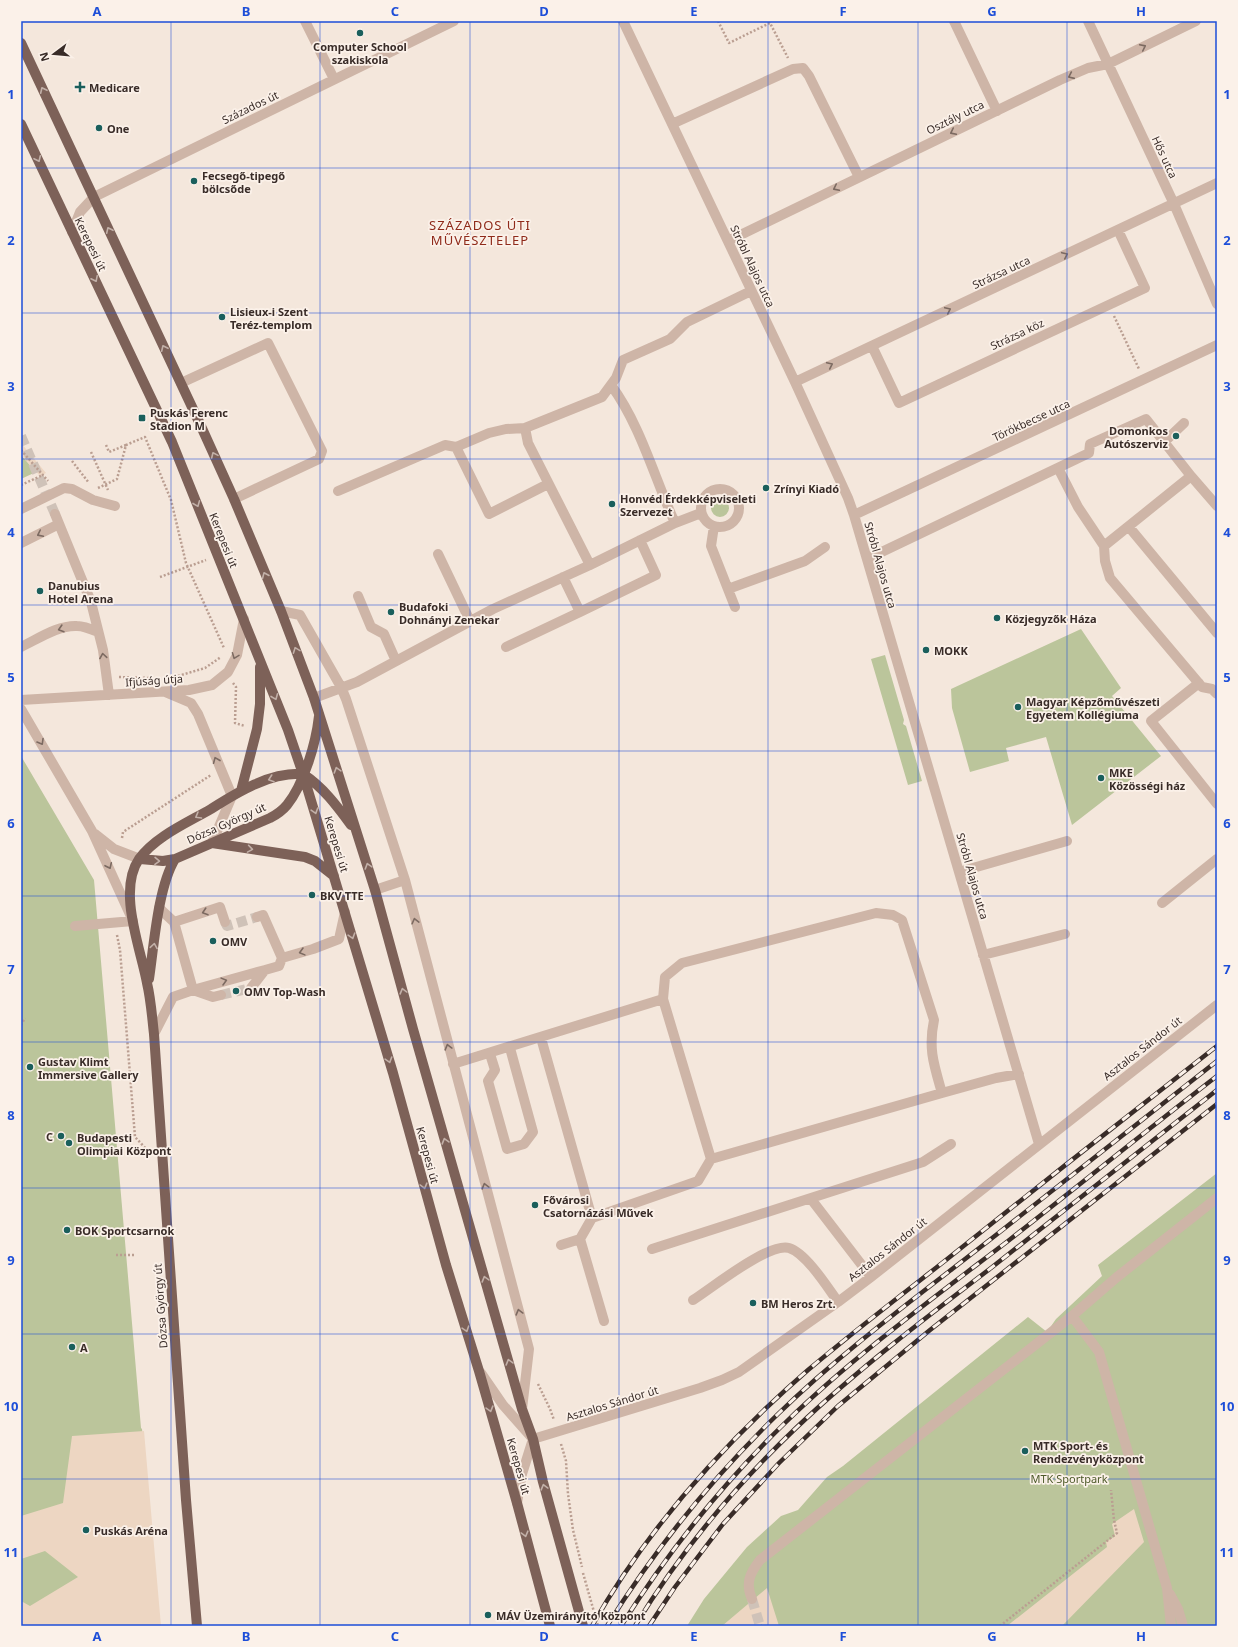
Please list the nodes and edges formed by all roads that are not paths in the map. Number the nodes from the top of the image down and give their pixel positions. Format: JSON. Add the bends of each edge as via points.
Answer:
{"nodes":[{"id":1,"x":306,"y":21,"type":"edge"},
{"id":2,"x":454,"y":21,"type":"edge"},
{"id":3,"x":623,"y":21,"type":"edge"},
{"id":4,"x":954,"y":21,"type":"edge"},
{"id":5,"x":1088,"y":21,"type":"edge"},
{"id":6,"x":1196,"y":21,"type":"edge"},
{"id":7,"x":21,"y":43,"type":"edge"},
{"id":8,"x":1108,"y":64,"type":"junction"},
{"id":9,"x":334,"y":79,"type":"junction"},
{"id":10,"x":997,"y":111,"type":"junction"},
{"id":11,"x":21,"y":124,"type":"edge"},
{"id":12,"x":672,"y":124,"type":"junction"},
{"id":13,"x":859,"y":178,"type":"junction"},
{"id":14,"x":1217,"y":183,"type":"edge"},
{"id":15,"x":94,"y":197,"type":"junction"},
{"id":16,"x":1174,"y":204,"type":"junction"},
{"id":17,"x":1118,"y":230,"type":"junction"},
{"id":18,"x":72,"y":232,"type":"junction"},
{"id":19,"x":728,"y":241,"type":"junction"},
{"id":20,"x":751,"y":291,"type":"junction"},
{"id":21,"x":1217,"y":304,"type":"edge"},
{"id":22,"x":1217,"y":345,"type":"edge"},
{"id":23,"x":872,"y":346,"type":"junction"},
{"id":24,"x":795,"y":382,"type":"junction"},
{"id":25,"x":181,"y":383,"type":"junction"},
{"id":26,"x":611,"y":385,"type":"junction"},
{"id":27,"x":1184,"y":423,"type":"dead end"},
{"id":28,"x":525,"y":428,"type":"junction"},
{"id":29,"x":1164,"y":442,"type":"junction"},
{"id":30,"x":456,"y":447,"type":"junction"},
{"id":31,"x":1058,"y":468,"type":"junction"},
{"id":32,"x":1191,"y":476,"type":"junction"},
{"id":33,"x":548,"y":484,"type":"junction"},
{"id":34,"x":338,"y":491,"type":"dead end"},
{"id":35,"x":234,"y":499,"type":"junction"},
{"id":36,"x":115,"y":506,"type":"dead end"},
{"id":37,"x":1217,"y":506,"type":"edge"},
{"id":38,"x":21,"y":508,"type":"edge"},
{"id":39,"x":701,"y":513,"type":"junction"},
{"id":40,"x":55,"y":514,"type":"tunnel mouth"},
{"id":41,"x":854,"y":515,"type":"junction"},
{"id":42,"x":675,"y":523,"type":"junction"},
{"id":43,"x":59,"y":524,"type":"junction"},
{"id":44,"x":714,"y":526,"type":"junction"},
{"id":45,"x":1129,"y":526,"type":"junction"},
{"id":46,"x":640,"y":540,"type":"junction"},
{"id":47,"x":21,"y":543,"type":"edge"},
{"id":48,"x":1104,"y":546,"type":"junction"},
{"id":49,"x":825,"y":547,"type":"dead end"},
{"id":50,"x":438,"y":554,"type":"dead end"},
{"id":51,"x":867,"y":559,"type":"junction"},
{"id":52,"x":590,"y":565,"type":"junction"},
{"id":53,"x":563,"y":577,"type":"junction"},
{"id":54,"x":728,"y":589,"type":"junction"},
{"id":55,"x":358,"y":596,"type":"dead end"},
{"id":56,"x":736,"y":607,"type":"dead end"},
{"id":57,"x":281,"y":610,"type":"junction"},
{"id":58,"x":580,"y":612,"type":"junction"},
{"id":59,"x":244,"y":618,"type":"junction"},
{"id":60,"x":470,"y":621,"type":"junction"},
{"id":61,"x":98,"y":632,"type":"junction"},
{"id":62,"x":1217,"y":633,"type":"edge"},
{"id":63,"x":21,"y":647,"type":"edge"},
{"id":64,"x":506,"y":647,"type":"dead end"},
{"id":65,"x":260,"y":661,"type":"junction"},
{"id":66,"x":396,"y":661,"type":"junction"},
{"id":67,"x":1199,"y":683,"type":"junction"},
{"id":68,"x":341,"y":688,"type":"junction"},
{"id":69,"x":1215,"y":690,"type":"edge"},
{"id":70,"x":163,"y":691,"type":"junction"},
{"id":71,"x":109,"y":695,"type":"junction"},
{"id":72,"x":314,"y":698,"type":"junction"},
{"id":73,"x":21,"y":700,"type":"edge"},
{"id":74,"x":21,"y":709,"type":"edge"},
{"id":75,"x":320,"y":713,"type":"junction"},
{"id":76,"x":303,"y":774,"type":"junction"},
{"id":77,"x":241,"y":791,"type":"junction"},
{"id":78,"x":232,"y":796,"type":"junction"},
{"id":79,"x":1217,"y":804,"type":"edge"},
{"id":80,"x":92,"y":831,"type":"junction"},
{"id":81,"x":357,"y":833,"type":"junction"},
{"id":82,"x":1067,"y":841,"type":"dead end"},
{"id":83,"x":212,"y":843,"type":"junction"},
{"id":84,"x":140,"y":859,"type":"junction"},
{"id":85,"x":175,"y":859,"type":"junction"},
{"id":86,"x":1217,"y":859,"type":"edge"},
{"id":87,"x":959,"y":872,"type":"junction"},
{"id":88,"x":334,"y":876,"type":"junction"},
{"id":89,"x":405,"y":880,"type":"junction"},
{"id":90,"x":375,"y":890,"type":"junction"},
{"id":91,"x":1162,"y":902,"type":"dead end"},
{"id":92,"x":160,"y":908,"type":"junction"},
{"id":93,"x":345,"y":912,"type":"junction"},
{"id":94,"x":257,"y":917,"type":"dead end"},
{"id":95,"x":134,"y":921,"type":"junction"},
{"id":96,"x":174,"y":922,"type":"junction"},
{"id":97,"x":225,"y":922,"type":"dead end"},
{"id":98,"x":75,"y":926,"type":"dead end"},
{"id":99,"x":1066,"y":934,"type":"dead end"},
{"id":100,"x":983,"y":955,"type":"junction"},
{"id":101,"x":282,"y":958,"type":"junction"},
{"id":102,"x":265,"y":970,"type":"junction"},
{"id":103,"x":148,"y":984,"type":"junction"},
{"id":104,"x":251,"y":988,"type":"tunnel mouth"},
{"id":105,"x":193,"y":990,"type":"junction"},
{"id":106,"x":221,"y":995,"type":"tunnel mouth"},
{"id":107,"x":663,"y":1000,"type":"junction"},
{"id":108,"x":1217,"y":1005,"type":"edge"},
{"id":109,"x":154,"y":1034,"type":"junction"},
{"id":110,"x":540,"y":1038,"type":"junction"},
{"id":111,"x":510,"y":1048,"type":"junction"},
{"id":112,"x":490,"y":1054,"type":"junction"},
{"id":113,"x":453,"y":1064,"type":"junction"},
{"id":114,"x":1019,"y":1074,"type":"junction"},
{"id":115,"x":942,"y":1092,"type":"junction"},
{"id":116,"x":951,"y":1144,"type":"dead end"},
{"id":117,"x":1039,"y":1144,"type":"junction"},
{"id":118,"x":711,"y":1159,"type":"junction"},
{"id":119,"x":1217,"y":1198,"type":"edge"},
{"id":120,"x":811,"y":1199,"type":"junction"},
{"id":121,"x":592,"y":1218,"type":"junction"},
{"id":122,"x":580,"y":1239,"type":"junction"},
{"id":123,"x":561,"y":1245,"type":"dead end"},
{"id":124,"x":652,"y":1249,"type":"dead end"},
{"id":125,"x":871,"y":1278,"type":"junction"},
{"id":126,"x":693,"y":1300,"type":"dead end"},
{"id":127,"x":838,"y":1302,"type":"junction"},
{"id":128,"x":1072,"y":1316,"type":"junction"},
{"id":129,"x":604,"y":1321,"type":"dead end"},
{"id":130,"x":479,"y":1371,"type":"junction"},
{"id":131,"x":522,"y":1409,"type":"junction"},
{"id":132,"x":533,"y":1439,"type":"junction"},
{"id":133,"x":517,"y":1503,"type":"junction"},
{"id":134,"x":1167,"y":1588,"type":"junction"},
{"id":135,"x":752,"y":1599,"type":"tunnel mouth"},
{"id":136,"x":197,"y":1626,"type":"edge"},
{"id":137,"x":550,"y":1626,"type":"edge"},
{"id":138,"x":583,"y":1626,"type":"edge"},
{"id":139,"x":1171,"y":1626,"type":"edge"},
{"id":140,"x":1183,"y":1626,"type":"edge"}],
"edges":[{"from":1,"to":9,"type":"street"},
{"from":2,"to":9,"type":"street","name":"Százados út"},
{"from":3,"to":12,"type":"street","name":"Stróbl Alajos utca"},
{"from":4,"to":10,"type":"street"},
{"from":5,"to":8,"type":"street","name":"Hős utca"},
{"from":8,"to":6,"type":"street","name":"Osztály utca","one_way":true},
{"from":15,"to":7,"type":"main road","name":"Kerepesi út","one_way":true},
{"from":8,"to":10,"type":"street","name":"Osztály utca","one_way":true,"via":[[1088,68]]},
{"from":8,"to":16,"type":"street","name":"Hős utca"},
{"from":9,"to":15,"type":"street","name":"Százados út"},
{"from":10,"to":13,"type":"street","name":"Osztály utca","one_way":true},
{"from":11,"to":18,"type":"main road","name":"Kerepesi út","one_way":true},
{"from":12,"to":13,"type":"street","via":[[793,69],[803,68]]},
{"from":12,"to":19,"type":"street","name":"Stróbl Alajos utca"},
{"from":13,"to":19,"type":"street","name":"Osztály utca","one_way":true},
{"from":14,"to":16,"type":"street","name":"Strázsa utca"},
{"from":15,"to":18,"type":"street","name":"Százados út","via":[[80,212]]},
{"from":25,"to":15,"type":"main road","name":"Kerepesi út","one_way":true},
{"from":16,"to":17,"type":"street","name":"Strázsa utca"},
{"from":16,"to":21,"type":"street","name":"Hős utca"},
{"from":23,"to":17,"type":"street","name":"Strázsa utca","one_way":true},
{"from":17,"to":23,"type":"street","name":"Strázsa köz","via":[[1145,288],[1109,305],[899,403]]},
{"from":18,"to":59,"type":"main road","name":"Kerepesi út","one_way":true,"via":[[169,436]]},
{"from":19,"to":20,"type":"street","name":"Stróbl Alajos utca"},
{"from":20,"to":24,"type":"street","name":"Stróbl Alajos utca"},
{"from":20,"to":26,"type":"street","via":[[687,322],[670,339],[623,360]]},
{"from":22,"to":41,"type":"street","name":"Törökbecse utca"},
{"from":24,"to":23,"type":"street","name":"Strázsa utca","one_way":true},
{"from":24,"to":41,"type":"street","name":"Stróbl Alajos utca"},
{"from":35,"to":25,"type":"main road","name":"Kerepesi út","one_way":true},
{"from":25,"to":35,"type":"street","via":[[268,343],[322,451],[319,459]]},
{"from":26,"to":28,"type":"street","via":[[602,397]]},
{"from":26,"to":42,"type":"street","via":[[640,439]]},
{"from":27,"to":29,"type":"street"},
{"from":28,"to":30,"type":"street","via":[[489,433]]},
{"from":28,"to":33,"type":"street","via":[[528,443]]},
{"from":29,"to":31,"type":"street","via":[[1146,419],[1090,444],[1090,453]]},
{"from":29,"to":32,"type":"street"},
{"from":30,"to":33,"type":"street","via":[[489,514]]},
{"from":30,"to":34,"type":"street","via":[[445,445]]},
{"from":31,"to":48,"type":"street","via":[[1078,507]]},
{"from":31,"to":51,"type":"street"},
{"from":32,"to":37,"type":"street"},
{"from":32,"to":45,"type":"street"},
{"from":33,"to":52,"type":"street"},
{"from":57,"to":35,"type":"main road","name":"Kerepesi út","one_way":true},
{"from":36,"to":38,"type":"street","via":[[64,488]]},
{"from":39,"to":42,"type":"street"},
{"from":39,"to":44,"type":"street","via":[[706,521]]},
{"from":39,"to":44,"type":"street","via":[[706,495],[723,488],[732,492],[738,499],[738,517],[732,524],[723,528]]},
{"from":40,"to":43,"type":"street"},
{"from":41,"to":51,"type":"street","name":"Stróbl Alajos utca"},
{"from":42,"to":46,"type":"street"},
{"from":43,"to":47,"type":"street","one_way":true},
{"from":43,"to":61,"type":"street","via":[[91,602]]},
{"from":44,"to":54,"type":"street","via":[[710,546]]},
{"from":45,"to":48,"type":"street"},
{"from":45,"to":62,"type":"street"},
{"from":46,"to":52,"type":"street"},
{"from":46,"to":58,"type":"street","via":[[656,575]]},
{"from":48,"to":67,"type":"street","via":[[1110,578]]},
{"from":49,"to":54,"type":"street","via":[[805,560]]},
{"from":50,"to":60,"type":"street"},
{"from":51,"to":87,"type":"street","name":"Stróbl Alajos utca"},
{"from":52,"to":53,"type":"street"},
{"from":53,"to":58,"type":"street"},
{"from":53,"to":60,"type":"street"},
{"from":54,"to":56,"type":"street"},
{"from":55,"to":66,"type":"street","via":[[371,627],[384,634]]},
{"from":57,"to":68,"type":"street","name":"Kerepesi út","via":[[300,615]]},
{"from":72,"to":57,"type":"main road","name":"Kerepesi út","one_way":true},
{"from":58,"to":64,"type":"street"},
{"from":59,"to":65,"type":"main road","name":"Kerepesi út"},
{"from":59,"to":70,"type":"street","name":"Ifjúság útja","one_way":true,"via":[[237,655],[228,672],[212,685],[189,690]]},
{"from":60,"to":66,"type":"street"},
{"from":61,"to":63,"type":"street","one_way":true,"via":[[83,626],[68,626]]},
{"from":71,"to":61,"type":"street","one_way":true},
{"from":65,"to":76,"type":"main road","name":"Kerepesi út","one_way":true},
{"from":65,"to":77,"type":"main road","via":[[257,729]]},
{"from":66,"to":68,"type":"street"},
{"from":67,"to":69,"type":"street","via":[[1202,687]]},
{"from":67,"to":79,"type":"street","via":[[1151,721]]},
{"from":68,"to":72,"type":"street"},
{"from":68,"to":89,"type":"street","name":"Kerepesi út"},
{"from":70,"to":71,"type":"street","name":"Ifjúság útja"},
{"from":78,"to":70,"type":"street","one_way":true,"via":[[191,703]]},
{"from":71,"to":73,"type":"street","name":"Ifjúság útja"},
{"from":72,"to":75,"type":"main road","name":"Kerepesi út"},
{"from":74,"to":80,"type":"street","name":"Dózsa György út","one_way":true},
{"from":75,"to":76,"type":"main road","via":[[313,748]]},
{"from":81,"to":75,"type":"main road","name":"Kerepesi út","one_way":true},
{"from":76,"to":77,"type":"main road","name":"Dózsa György út","one_way":true,"via":[[274,778]]},
{"from":76,"to":81,"type":"main road","via":[[322,789]]},
{"from":76,"to":83,"type":"main road","name":"Dózsa György út","via":[[293,796],[279,812]]},
{"from":76,"to":88,"type":"main road","name":"Kerepesi út","one_way":true},
{"from":77,"to":78,"type":"main road","name":"Dózsa György út"},
{"from":78,"to":83,"type":"street"},
{"from":78,"to":84,"type":"main road","name":"Dózsa György út","one_way":true,"via":[[172,831],[154,844]]},
{"from":80,"to":84,"type":"street","name":"Dózsa György út","via":[[114,849]]},
{"from":80,"to":95,"type":"street","name":"Dózsa György út","one_way":true},
{"from":90,"to":81,"type":"main road","name":"Kerepesi út","one_way":true},
{"from":82,"to":87,"type":"street"},
{"from":83,"to":85,"type":"main road","name":"Dózsa György út"},
{"from":83,"to":88,"type":"main road","one_way":true,"via":[[305,857],[315,861]]},
{"from":84,"to":85,"type":"main road","one_way":true},
{"from":84,"to":95,"type":"main road","name":"Dózsa György út","via":[[133,872],[130,887]]},
{"from":85,"to":92,"type":"main road","name":"Dózsa György út","via":[[166,878]]},
{"from":86,"to":91,"type":"street"},
{"from":87,"to":100,"type":"street","name":"Stróbl Alajos utca"},
{"from":88,"to":93,"type":"main road","name":"Kerepesi út"},
{"from":89,"to":90,"type":"street"},
{"from":113,"to":89,"type":"street","name":"Kerepesi út","one_way":true},
{"from":131,"to":90,"type":"main road","name":"Kerepesi út","one_way":true},
{"from":92,"to":96,"type":"street"},
{"from":103,"to":92,"type":"main road","name":"Dózsa György út","one_way":true},
{"from":93,"to":101,"type":"street","one_way":true,"via":[[339,940]]},
{"from":93,"to":130,"type":"main road","name":"Kerepesi út","one_way":true},
{"from":94,"to":101,"type":"street","via":[[263,915]]},
{"from":95,"to":98,"type":"street"},
{"from":95,"to":103,"type":"main road","name":"Dózsa György út"},
{"from":97,"to":96,"type":"street","one_way":true,"via":[[220,907]]},
{"from":96,"to":105,"type":"street"},
{"from":99,"to":100,"type":"street"},
{"from":100,"to":114,"type":"street","name":"Stróbl Alajos utca"},
{"from":101,"to":102,"type":"street","via":[[279,966]]},
{"from":102,"to":104,"type":"street"},
{"from":105,"to":102,"type":"street","one_way":true},
{"from":103,"to":109,"type":"main road","name":"Dózsa György út"},
{"from":105,"to":106,"type":"street","via":[[213,997]]},
{"from":105,"to":109,"type":"street","via":[[173,997]]},
{"from":107,"to":110,"type":"street"},
{"from":107,"to":115,"type":"street","via":[[665,977],[682,963],[876,913],[893,915],[902,920],[934,1020],[930,1037],[932,1057]]},
{"from":107,"to":118,"type":"street"},
{"from":108,"to":117,"type":"street","name":"Asztalos Sándor út"},
{"from":109,"to":136,"type":"main road","name":"Dózsa György út"},
{"from":110,"to":111,"type":"street"},
{"from":110,"to":121,"type":"street"},
{"from":111,"to":112,"type":"street"},
{"from":111,"to":112,"type":"street","via":[[533,1132],[524,1144],[507,1149],[488,1081],[495,1070]]},
{"from":112,"to":113,"type":"street"},
{"from":131,"to":113,"type":"street","name":"Kerepesi út","one_way":true,"via":[[529,1349]]},
{"from":114,"to":115,"type":"street"},
{"from":114,"to":117,"type":"street","name":"Stróbl Alajos utca"},
{"from":115,"to":118,"type":"street"},
{"from":116,"to":120,"type":"street","via":[[923,1162]]},
{"from":117,"to":125,"type":"street","name":"Asztalos Sándor út"},
{"from":118,"to":121,"type":"street","via":[[698,1181]]},
{"from":119,"to":128,"type":"street"},
{"from":120,"to":124,"type":"street"},
{"from":120,"to":125,"type":"street"},
{"from":121,"to":122,"type":"street"},
{"from":122,"to":123,"type":"street"},
{"from":122,"to":129,"type":"street"},
{"from":125,"to":127,"type":"street","name":"Asztalos Sándor út"},
{"from":126,"to":127,"type":"street","via":[[763,1253],[777,1248],[789,1248],[798,1253],[820,1276]]},
{"from":127,"to":132,"type":"street","name":"Asztalos Sándor út","via":[[739,1372],[722,1380]]},
{"from":128,"to":134,"type":"street","via":[[1099,1352]]},
{"from":128,"to":135,"type":"street","via":[[760,1560],[750,1572],[749,1589]]},
{"from":130,"to":132,"type":"street","via":[[503,1405]]},
{"from":130,"to":133,"type":"main road","name":"Kerepesi út","one_way":true},
{"from":131,"to":132,"type":"main road","name":"Kerepesi út"},
{"from":132,"to":133,"type":"street","via":[[522,1474]]},
{"from":138,"to":132,"type":"main road","name":"Kerepesi út","one_way":true},
{"from":133,"to":137,"type":"main road","name":"Kerepesi út","one_way":true},
{"from":134,"to":139,"type":"street"},
{"from":134,"to":140,"type":"street"}]}
